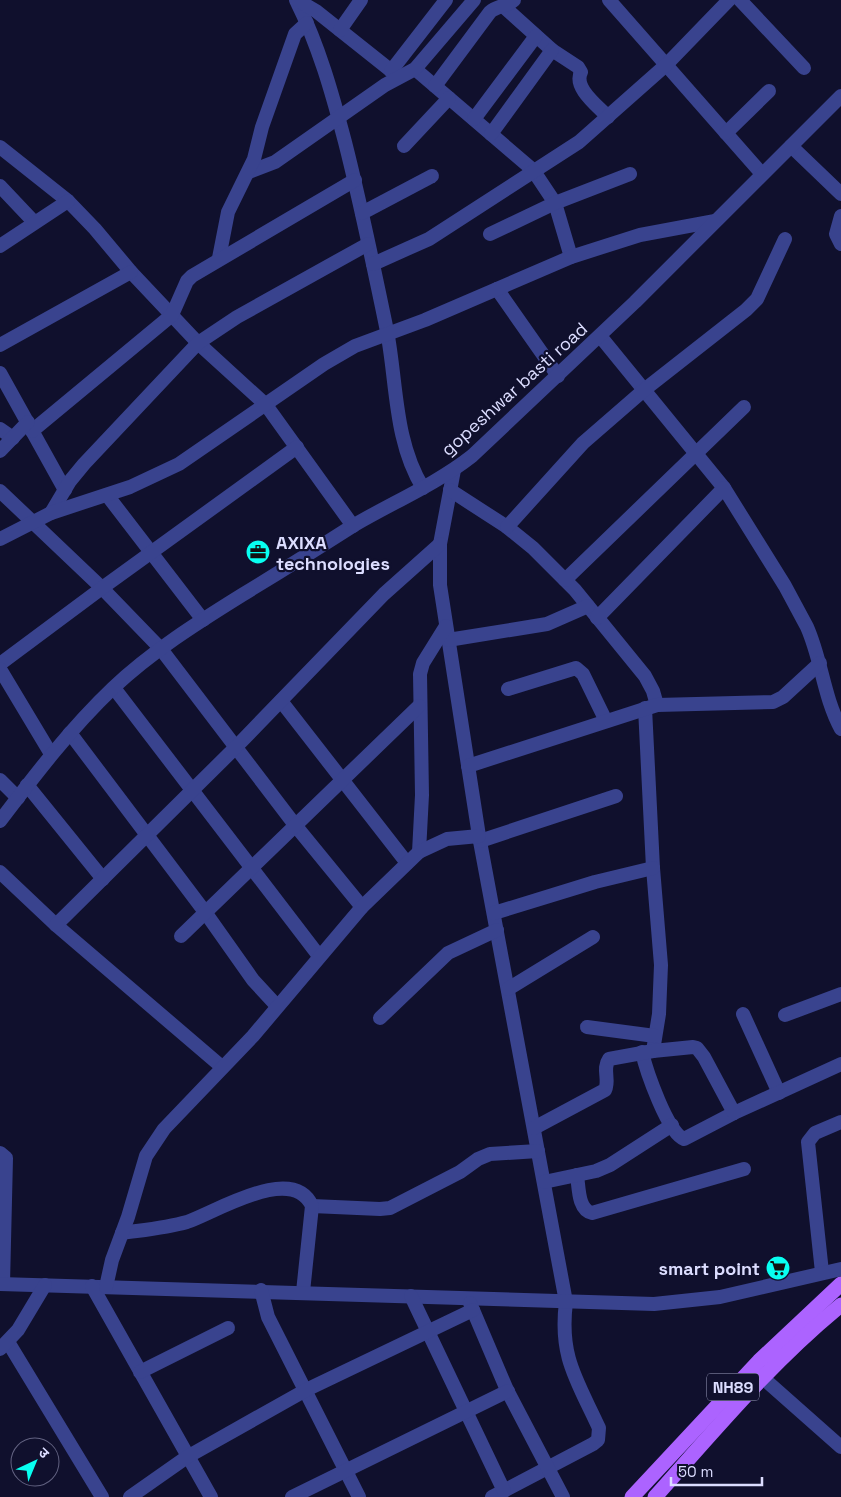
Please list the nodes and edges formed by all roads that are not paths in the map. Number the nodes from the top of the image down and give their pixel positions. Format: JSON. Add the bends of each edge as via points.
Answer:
{"nodes":[{"id":1,"x":296,"y":0,"type":"edge"},
{"id":2,"x":360,"y":0,"type":"edge"},
{"id":3,"x":446,"y":0,"type":"edge"},
{"id":4,"x":474,"y":0,"type":"edge"},
{"id":5,"x":609,"y":0,"type":"edge"},
{"id":6,"x":729,"y":0,"type":"edge"},
{"id":7,"x":740,"y":0,"type":"edge"},
{"id":8,"x":508,"y":3,"type":"edge"},
{"id":9,"x":307,"y":23,"type":"junction"},
{"id":10,"x":340,"y":30,"type":"junction"},
{"id":11,"x":536,"y":36,"type":"junction"},
{"id":12,"x":552,"y":50,"type":"junction"},
{"id":13,"x":666,"y":65,"type":"junction"},
{"id":14,"x":804,"y":68,"type":"dead end"},
{"id":15,"x":415,"y":69,"type":"junction"},
{"id":16,"x":395,"y":74,"type":"junction"},
{"id":17,"x":435,"y":86,"type":"junction"},
{"id":18,"x":769,"y":91,"type":"dead end"},
{"id":19,"x":841,"y":96,"type":"edge"},
{"id":20,"x":449,"y":98,"type":"junction"},
{"id":21,"x":608,"y":117,"type":"junction"},
{"id":22,"x":339,"y":118,"type":"junction"},
{"id":23,"x":474,"y":119,"type":"junction"},
{"id":24,"x":726,"y":133,"type":"junction"},
{"id":25,"x":491,"y":134,"type":"junction"},
{"id":26,"x":404,"y":146,"type":"dead end"},
{"id":27,"x":791,"y":146,"type":"junction"},
{"id":28,"x":0,"y":147,"type":"edge"},
{"id":29,"x":533,"y":170,"type":"junction"},
{"id":30,"x":249,"y":172,"type":"junction"},
{"id":31,"x":630,"y":174,"type":"dead end"},
{"id":32,"x":762,"y":174,"type":"junction"},
{"id":33,"x":432,"y":176,"type":"dead end"},
{"id":34,"x":355,"y":180,"type":"junction"},
{"id":35,"x":0,"y":186,"type":"edge"},
{"id":36,"x":841,"y":194,"type":"edge"},
{"id":37,"x":68,"y":201,"type":"junction"},
{"id":38,"x":555,"y":204,"type":"junction"},
{"id":39,"x":362,"y":213,"type":"junction"},
{"id":40,"x":841,"y":216,"type":"edge"},
{"id":41,"x":715,"y":221,"type":"junction"},
{"id":42,"x":34,"y":222,"type":"junction"},
{"id":43,"x":490,"y":234,"type":"dead end"},
{"id":44,"x":785,"y":240,"type":"dead end"},
{"id":45,"x":368,"y":244,"type":"junction"},
{"id":46,"x":841,"y":244,"type":"edge"},
{"id":47,"x":0,"y":246,"type":"edge"},
{"id":48,"x":219,"y":258,"type":"junction"},
{"id":49,"x":571,"y":258,"type":"junction"},
{"id":50,"x":373,"y":264,"type":"junction"},
{"id":51,"x":131,"y":272,"type":"junction"},
{"id":52,"x":498,"y":289,"type":"junction"},
{"id":53,"x":172,"y":315,"type":"junction"},
{"id":54,"x":387,"y":332,"type":"junction"},
{"id":55,"x":600,"y":336,"type":"junction"},
{"id":56,"x":198,"y":343,"type":"junction"},
{"id":57,"x":0,"y":345,"type":"edge"},
{"id":58,"x":0,"y":372,"type":"edge"},
{"id":59,"x":558,"y":376,"type":"junction"},
{"id":60,"x":644,"y":390,"type":"junction"},
{"id":61,"x":266,"y":405,"type":"junction"},
{"id":62,"x":744,"y":408,"type":"dead end"},
{"id":63,"x":30,"y":426,"type":"junction"},
{"id":64,"x":0,"y":428,"type":"edge"},
{"id":65,"x":13,"y":438,"type":"junction"},
{"id":66,"x":297,"y":447,"type":"junction"},
{"id":67,"x":0,"y":451,"type":"edge"},
{"id":68,"x":696,"y":453,"type":"junction"},
{"id":69,"x":454,"y":470,"type":"junction"},
{"id":70,"x":423,"y":488,"type":"junction"},
{"id":71,"x":724,"y":488,"type":"junction"},
{"id":72,"x":0,"y":490,"type":"edge"},
{"id":73,"x":64,"y":490,"type":"junction"},
{"id":74,"x":450,"y":490,"type":"junction"},
{"id":75,"x":107,"y":495,"type":"junction"},
{"id":76,"x":51,"y":514,"type":"junction"},
{"id":77,"x":34,"y":522,"type":"junction"},
{"id":78,"x":353,"y":526,"type":"junction"},
{"id":79,"x":507,"y":527,"type":"junction"},
{"id":80,"x":0,"y":539,"type":"edge"},
{"id":81,"x":440,"y":544,"type":"junction"},
{"id":82,"x":150,"y":554,"type":"junction"},
{"id":83,"x":565,"y":580,"type":"junction"},
{"id":84,"x":102,"y":588,"type":"junction"},
{"id":85,"x":588,"y":606,"type":"junction"},
{"id":86,"x":597,"y":618,"type":"junction"},
{"id":87,"x":203,"y":620,"type":"junction"},
{"id":88,"x":447,"y":633,"type":"junction"},
{"id":89,"x":161,"y":649,"type":"junction"},
{"id":90,"x":820,"y":663,"type":"junction"},
{"id":91,"x":0,"y":664,"type":"edge"},
{"id":92,"x":0,"y":669,"type":"edge"},
{"id":93,"x":114,"y":688,"type":"junction"},
{"id":94,"x":508,"y":689,"type":"dead end"},
{"id":95,"x":281,"y":701,"type":"junction"},
{"id":96,"x":419,"y":706,"type":"junction"},
{"id":97,"x":651,"y":706,"type":"junction"},
{"id":98,"x":606,"y":721,"type":"junction"},
{"id":99,"x":841,"y":729,"type":"edge"},
{"id":100,"x":70,"y":733,"type":"junction"},
{"id":101,"x":236,"y":747,"type":"junction"},
{"id":102,"x":51,"y":754,"type":"junction"},
{"id":103,"x":468,"y":766,"type":"junction"},
{"id":104,"x":0,"y":780,"type":"edge"},
{"id":105,"x":343,"y":780,"type":"junction"},
{"id":106,"x":28,"y":785,"type":"junction"},
{"id":107,"x":192,"y":789,"type":"junction"},
{"id":108,"x":616,"y":796,"type":"dead end"},
{"id":109,"x":18,"y":798,"type":"junction"},
{"id":110,"x":0,"y":821,"type":"edge"},
{"id":111,"x":295,"y":825,"type":"junction"},
{"id":112,"x":147,"y":836,"type":"junction"},
{"id":113,"x":480,"y":839,"type":"junction"},
{"id":114,"x":419,"y":852,"type":"junction"},
{"id":115,"x":407,"y":864,"type":"junction"},
{"id":116,"x":252,"y":866,"type":"junction"},
{"id":117,"x":653,"y":868,"type":"junction"},
{"id":118,"x":0,"y":872,"type":"edge"},
{"id":119,"x":103,"y":879,"type":"junction"},
{"id":120,"x":362,"y":907,"type":"junction"},
{"id":121,"x":205,"y":912,"type":"junction"},
{"id":122,"x":494,"y":913,"type":"junction"},
{"id":123,"x":56,"y":925,"type":"junction"},
{"id":124,"x":497,"y":930,"type":"junction"},
{"id":125,"x":181,"y":936,"type":"dead end"},
{"id":126,"x":593,"y":937,"type":"dead end"},
{"id":127,"x":319,"y":956,"type":"junction"},
{"id":128,"x":508,"y":989,"type":"junction"},
{"id":129,"x":841,"y":994,"type":"edge"},
{"id":130,"x":277,"y":1006,"type":"junction"},
{"id":131,"x":743,"y":1014,"type":"dead end"},
{"id":132,"x":785,"y":1015,"type":"dead end"},
{"id":133,"x":380,"y":1018,"type":"dead end"},
{"id":134,"x":587,"y":1027,"type":"dead end"},
{"id":135,"x":655,"y":1036,"type":"junction"},
{"id":136,"x":648,"y":1052,"type":"junction"},
{"id":137,"x":841,"y":1064,"type":"edge"},
{"id":138,"x":222,"y":1067,"type":"junction"},
{"id":139,"x":779,"y":1093,"type":"junction"},
{"id":140,"x":734,"y":1113,"type":"junction"},
{"id":141,"x":841,"y":1122,"type":"edge"},
{"id":142,"x":672,"y":1125,"type":"junction"},
{"id":143,"x":534,"y":1128,"type":"junction"},
{"id":144,"x":538,"y":1151,"type":"junction"},
{"id":145,"x":0,"y":1153,"type":"edge"},
{"id":146,"x":744,"y":1169,"type":"dead end"},
{"id":147,"x":577,"y":1175,"type":"junction"},
{"id":148,"x":544,"y":1182,"type":"junction"},
{"id":149,"x":3,"y":1183,"type":"edge"},
{"id":150,"x":312,"y":1206,"type":"junction"},
{"id":151,"x":122,"y":1233,"type":"junction"},
{"id":152,"x":841,"y":1269,"type":"edge"},
{"id":153,"x":822,"y":1272,"type":"junction"},
{"id":154,"x":1,"y":1284,"type":"edge"},
{"id":155,"x":841,"y":1284,"type":"edge"},
{"id":156,"x":45,"y":1285,"type":"junction"},
{"id":157,"x":99,"y":1286,"type":"junction"},
{"id":158,"x":261,"y":1290,"type":"junction"},
{"id":159,"x":304,"y":1292,"type":"junction"},
{"id":160,"x":410,"y":1296,"type":"junction"},
{"id":161,"x":566,"y":1302,"type":"junction"},
{"id":162,"x":471,"y":1304,"type":"junction"},
{"id":163,"x":841,"y":1305,"type":"edge"},
{"id":164,"x":228,"y":1328,"type":"dead end"},
{"id":165,"x":428,"y":1332,"type":"junction"},
{"id":166,"x":4,"y":1345,"type":"edge"},
{"id":167,"x":140,"y":1372,"type":"junction"},
{"id":168,"x":763,"y":1378,"type":"junction"},
{"id":169,"x":306,"y":1390,"type":"junction"},
{"id":170,"x":508,"y":1391,"type":"junction"},
{"id":171,"x":465,"y":1413,"type":"junction"},
{"id":172,"x":841,"y":1447,"type":"edge"},
{"id":173,"x":187,"y":1457,"type":"junction"},
{"id":174,"x":547,"y":1470,"type":"junction"},
{"id":175,"x":346,"y":1471,"type":"junction"},
{"id":176,"x":498,"y":1494,"type":"edge"},
{"id":177,"x":102,"y":1497,"type":"edge"},
{"id":178,"x":130,"y":1497,"type":"edge"},
{"id":179,"x":211,"y":1497,"type":"edge"},
{"id":180,"x":292,"y":1497,"type":"edge"},
{"id":181,"x":360,"y":1497,"type":"edge"},
{"id":182,"x":563,"y":1497,"type":"edge"},
{"id":183,"x":632,"y":1497,"type":"edge"},
{"id":184,"x":655,"y":1497,"type":"edge"}],
"edges":[{"from":1,"to":9,"type":"street"},
{"from":1,"to":10,"type":"street"},
{"from":2,"to":10,"type":"street"},
{"from":3,"to":16,"type":"street"},
{"from":4,"to":15,"type":"street"},
{"from":5,"to":13,"type":"street"},
{"from":6,"to":13,"type":"street"},
{"from":7,"to":14,"type":"street"},
{"from":8,"to":11,"type":"street"},
{"from":8,"to":17,"type":"street","via":[[490,12]]},
{"from":9,"to":22,"type":"street","via":[[322,58]]},
{"from":9,"to":30,"type":"street","via":[[295,34]]},
{"from":10,"to":16,"type":"street"},
{"from":11,"to":12,"type":"street"},
{"from":11,"to":23,"type":"street"},
{"from":12,"to":21,"type":"street","via":[[578,67],[581,72],[579,86]]},
{"from":12,"to":25,"type":"street"},
{"from":13,"to":21,"type":"street"},
{"from":13,"to":24,"type":"street"},
{"from":15,"to":16,"type":"street"},
{"from":15,"to":17,"type":"street"},
{"from":16,"to":22,"type":"street"},
{"from":17,"to":20,"type":"street"},
{"from":18,"to":24,"type":"street"},
{"from":19,"to":27,"type":"street","name":"gopeshwar basti road"},
{"from":20,"to":23,"type":"street"},
{"from":20,"to":26,"type":"street"},
{"from":21,"to":29,"type":"street","via":[[579,142]]},
{"from":22,"to":30,"type":"street","via":[[275,162]]},
{"from":22,"to":34,"type":"street"},
{"from":23,"to":25,"type":"street"},
{"from":24,"to":32,"type":"street"},
{"from":25,"to":29,"type":"street"},
{"from":27,"to":32,"type":"street","name":"gopeshwar basti road"},
{"from":27,"to":36,"type":"street"},
{"from":28,"to":37,"type":"street"},
{"from":29,"to":38,"type":"street"},
{"from":29,"to":50,"type":"street","via":[[429,238]]},
{"from":30,"to":48,"type":"street","via":[[228,212]]},
{"from":31,"to":38,"type":"street"},
{"from":32,"to":41,"type":"street","name":"gopeshwar basti road"},
{"from":33,"to":39,"type":"street"},
{"from":34,"to":39,"type":"street"},
{"from":34,"to":48,"type":"street"},
{"from":35,"to":42,"type":"street"},
{"from":37,"to":42,"type":"street"},
{"from":37,"to":51,"type":"street"},
{"from":38,"to":43,"type":"street"},
{"from":38,"to":49,"type":"street"},
{"from":39,"to":45,"type":"street"},
{"from":40,"to":46,"type":"street","via":[[836,234]]},
{"from":41,"to":49,"type":"street","via":[[640,235]]},
{"from":41,"to":55,"type":"street","name":"gopeshwar basti road"},
{"from":42,"to":47,"type":"street"},
{"from":44,"to":60,"type":"street","via":[[757,299]]},
{"from":45,"to":50,"type":"street"},
{"from":45,"to":56,"type":"street","via":[[237,317]]},
{"from":48,"to":53,"type":"street","via":[[187,281]]},
{"from":49,"to":52,"type":"street"},
{"from":50,"to":54,"type":"street"},
{"from":51,"to":53,"type":"street"},
{"from":51,"to":57,"type":"street"},
{"from":52,"to":54,"type":"street","via":[[425,320]]},
{"from":52,"to":59,"type":"street"},
{"from":53,"to":56,"type":"street"},
{"from":53,"to":63,"type":"street"},
{"from":54,"to":61,"type":"street","via":[[324,364]]},
{"from":54,"to":70,"type":"street","via":[[405,448],[411,468]]},
{"from":55,"to":59,"type":"street","name":"gopeshwar basti road"},
{"from":55,"to":60,"type":"street"},
{"from":56,"to":61,"type":"street"},
{"from":56,"to":73,"type":"street","via":[[84,464]]},
{"from":58,"to":63,"type":"street"},
{"from":59,"to":69,"type":"street","name":"gopeshwar basti road"},
{"from":60,"to":68,"type":"street"},
{"from":60,"to":79,"type":"street","via":[[567,459]]},
{"from":61,"to":66,"type":"street"},
{"from":61,"to":75,"type":"street","via":[[179,464]]},
{"from":62,"to":68,"type":"street"},
{"from":63,"to":65,"type":"street"},
{"from":63,"to":73,"type":"street"},
{"from":64,"to":65,"type":"street"},
{"from":65,"to":67,"type":"street"},
{"from":66,"to":78,"type":"street"},
{"from":66,"to":82,"type":"street"},
{"from":68,"to":71,"type":"street"},
{"from":68,"to":83,"type":"street"},
{"from":69,"to":70,"type":"street","name":"gopeshwar basti road"},
{"from":69,"to":74,"type":"street"},
{"from":70,"to":78,"type":"street","name":"gopeshwar basti road"},
{"from":71,"to":86,"type":"street"},
{"from":71,"to":90,"type":"street","via":[[785,586],[807,627]]},
{"from":72,"to":77,"type":"street"},
{"from":73,"to":76,"type":"street"},
{"from":74,"to":79,"type":"street"},
{"from":74,"to":81,"type":"street"},
{"from":75,"to":76,"type":"street"},
{"from":75,"to":82,"type":"street"},
{"from":76,"to":77,"type":"street"},
{"from":77,"to":80,"type":"street"},
{"from":77,"to":84,"type":"street"},
{"from":78,"to":87,"type":"street","name":"gopeshwar basti road"},
{"from":79,"to":83,"type":"street"},
{"from":81,"to":88,"type":"street","via":[[440,585]]},
{"from":81,"to":95,"type":"street","via":[[384,594]]},
{"from":82,"to":84,"type":"street"},
{"from":82,"to":87,"type":"street"},
{"from":83,"to":85,"type":"street"},
{"from":84,"to":89,"type":"street"},
{"from":84,"to":91,"type":"street"},
{"from":85,"to":86,"type":"street"},
{"from":85,"to":88,"type":"street","via":[[547,624]]},
{"from":86,"to":97,"type":"street","via":[[650,684]]},
{"from":87,"to":89,"type":"street","name":"gopeshwar basti road"},
{"from":88,"to":96,"type":"street","via":[[424,662],[420,674]]},
{"from":88,"to":103,"type":"street"},
{"from":89,"to":93,"type":"street","name":"gopeshwar basti road"},
{"from":89,"to":101,"type":"street"},
{"from":90,"to":97,"type":"street","via":[[783,697],[773,702]]},
{"from":90,"to":99,"type":"street","via":[[824,692]]},
{"from":92,"to":102,"type":"street"},
{"from":93,"to":100,"type":"street","name":"gopeshwar basti road"},
{"from":93,"to":107,"type":"street"},
{"from":94,"to":98,"type":"street","via":[[576,668],[583,674]]},
{"from":95,"to":101,"type":"street"},
{"from":95,"to":105,"type":"street"},
{"from":96,"to":105,"type":"street"},
{"from":96,"to":114,"type":"street","via":[[422,795]]},
{"from":97,"to":98,"type":"street"},
{"from":97,"to":117,"type":"street"},
{"from":98,"to":103,"type":"street"},
{"from":100,"to":102,"type":"street","name":"gopeshwar basti road"},
{"from":100,"to":112,"type":"street"},
{"from":101,"to":107,"type":"street"},
{"from":101,"to":111,"type":"street"},
{"from":102,"to":106,"type":"street","name":"gopeshwar basti road"},
{"from":103,"to":113,"type":"street"},
{"from":104,"to":109,"type":"street"},
{"from":105,"to":111,"type":"street"},
{"from":105,"to":115,"type":"street"},
{"from":106,"to":109,"type":"street","name":"gopeshwar basti road"},
{"from":106,"to":119,"type":"street"},
{"from":107,"to":112,"type":"street"},
{"from":107,"to":116,"type":"street"},
{"from":108,"to":113,"type":"street"},
{"from":109,"to":110,"type":"street","name":"gopeshwar basti road"},
{"from":111,"to":116,"type":"street"},
{"from":111,"to":120,"type":"street"},
{"from":112,"to":119,"type":"street"},
{"from":112,"to":121,"type":"street"},
{"from":113,"to":114,"type":"street","via":[[447,839]]},
{"from":113,"to":122,"type":"street"},
{"from":114,"to":115,"type":"street"},
{"from":115,"to":120,"type":"street"},
{"from":116,"to":121,"type":"street"},
{"from":116,"to":127,"type":"street"},
{"from":117,"to":122,"type":"street"},
{"from":117,"to":135,"type":"street","via":[[661,965]]},
{"from":118,"to":123,"type":"street"},
{"from":119,"to":123,"type":"street"},
{"from":120,"to":127,"type":"street"},
{"from":121,"to":125,"type":"street"},
{"from":121,"to":130,"type":"street","via":[[253,980]]},
{"from":122,"to":124,"type":"street"},
{"from":123,"to":138,"type":"street"},
{"from":124,"to":128,"type":"street"},
{"from":124,"to":133,"type":"street","via":[[448,953]]},
{"from":126,"to":128,"type":"street"},
{"from":127,"to":130,"type":"street"},
{"from":128,"to":143,"type":"street"},
{"from":129,"to":132,"type":"street"},
{"from":130,"to":138,"type":"street"},
{"from":131,"to":139,"type":"street"},
{"from":134,"to":135,"type":"street"},
{"from":135,"to":136,"type":"street"},
{"from":136,"to":140,"type":"street","via":[[697,1048]]},
{"from":136,"to":142,"type":"street","via":[[654,1090]]},
{"from":136,"to":143,"type":"street","via":[[609,1059],[605,1069],[608,1085],[605,1090]]},
{"from":137,"to":139,"type":"street"},
{"from":138,"to":151,"type":"street","via":[[153,1143]]},
{"from":139,"to":140,"type":"street"},
{"from":140,"to":142,"type":"street","via":[[684,1139]]},
{"from":141,"to":153,"type":"street","via":[[815,1133],[808,1142]]},
{"from":142,"to":147,"type":"street","via":[[610,1165]]},
{"from":143,"to":144,"type":"street"},
{"from":144,"to":148,"type":"street"},
{"from":144,"to":150,"type":"street","via":[[490,1154],[390,1208]]},
{"from":145,"to":149,"type":"street","via":[[6,1158]]},
{"from":146,"to":147,"type":"street","via":[[592,1213],[582,1207]]},
{"from":147,"to":148,"type":"street"},
{"from":148,"to":161,"type":"street"},
{"from":149,"to":154,"type":"street"},
{"from":150,"to":151,"type":"street","via":[[304,1194],[296,1190],[265,1190],[188,1221]]},
{"from":150,"to":159,"type":"street"},
{"from":151,"to":157,"type":"street"},
{"from":152,"to":153,"type":"street"},
{"from":153,"to":161,"type":"street","via":[[780,1284],[688,1302]]},
{"from":154,"to":156,"type":"street"},
{"from":155,"to":183,"type":"main road","number":"NH89","via":[[734,1386]]},
{"from":156,"to":157,"type":"street"},
{"from":156,"to":166,"type":"street"},
{"from":157,"to":158,"type":"street"},
{"from":157,"to":167,"type":"street"},
{"from":158,"to":159,"type":"street"},
{"from":158,"to":169,"type":"street","via":[[268,1317]]},
{"from":159,"to":160,"type":"street"},
{"from":160,"to":162,"type":"street"},
{"from":160,"to":165,"type":"street"},
{"from":161,"to":162,"type":"street"},
{"from":161,"to":174,"type":"street","via":[[563,1324],[566,1352],[600,1434],[593,1444]]},
{"from":162,"to":165,"type":"street"},
{"from":162,"to":170,"type":"street"},
{"from":163,"to":168,"type":"main road","number":"NH89"},
{"from":164,"to":167,"type":"street"},
{"from":165,"to":169,"type":"street"},
{"from":165,"to":171,"type":"street"},
{"from":166,"to":177,"type":"street"},
{"from":167,"to":173,"type":"street"},
{"from":168,"to":172,"type":"street"},
{"from":168,"to":184,"type":"main road","number":"NH89"},
{"from":169,"to":173,"type":"street"},
{"from":169,"to":175,"type":"street"},
{"from":170,"to":171,"type":"street"},
{"from":170,"to":174,"type":"street"},
{"from":171,"to":175,"type":"street"},
{"from":171,"to":176,"type":"street"},
{"from":173,"to":178,"type":"street"},
{"from":173,"to":179,"type":"street"},
{"from":174,"to":176,"type":"street"},
{"from":174,"to":182,"type":"street"},
{"from":175,"to":180,"type":"street"},
{"from":175,"to":181,"type":"street"}]}
